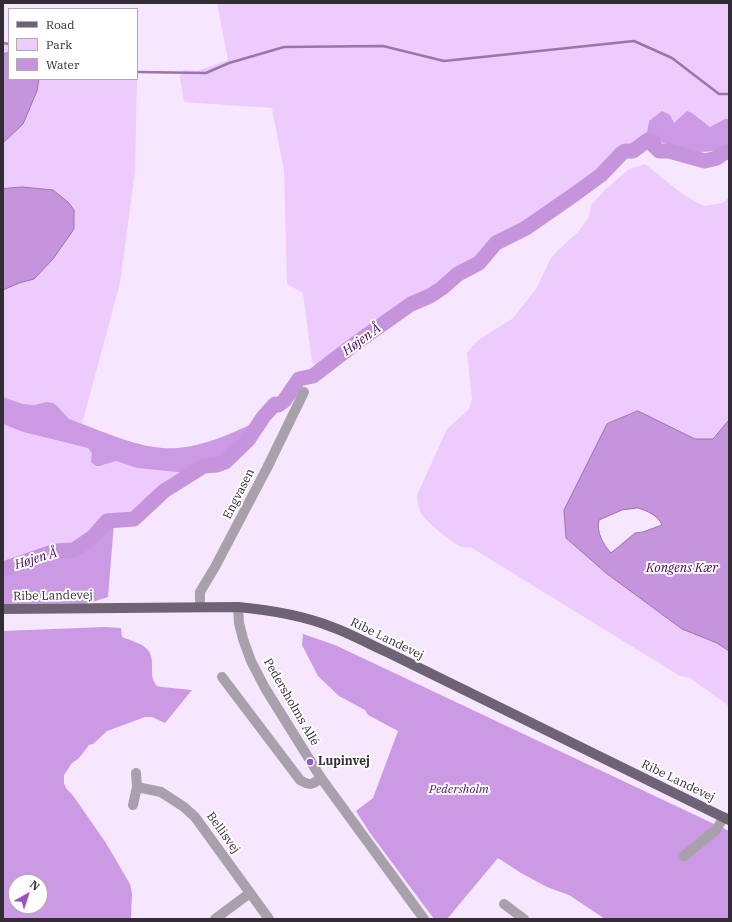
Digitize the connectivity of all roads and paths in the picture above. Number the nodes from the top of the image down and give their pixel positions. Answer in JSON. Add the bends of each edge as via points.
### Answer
{"nodes":[{"id":1,"x":304,"y":392,"type":"dead end"},
{"id":2,"x":200,"y":607,"type":"junction"},
{"id":3,"x":238,"y":607,"type":"junction"},
{"id":4,"x":3,"y":609,"type":"edge"},
{"id":5,"x":222,"y":677,"type":"dead end"},
{"id":6,"x":136,"y":773,"type":"dead end"},
{"id":7,"x":321,"y":778,"type":"junction"},
{"id":8,"x":137,"y":787,"type":"junction"},
{"id":9,"x":133,"y":805,"type":"dead end"},
{"id":10,"x":726,"y":819,"type":"edge"},
{"id":11,"x":684,"y":856,"type":"dead end"},
{"id":12,"x":250,"y":893,"type":"junction"},
{"id":13,"x":504,"y":904,"type":"dead end"},
{"id":14,"x":227,"y":910,"type":"junction"},
{"id":15,"x":215,"y":919,"type":"edge"},
{"id":16,"x":233,"y":919,"type":"edge"},
{"id":17,"x":270,"y":919,"type":"edge"},
{"id":18,"x":424,"y":919,"type":"edge"},
{"id":19,"x":524,"y":919,"type":"edge"}],
"edges":[{"from":1,"to":2,"type":"street","name":"Engvasen","via":[[267,468],[200,592]]},
{"from":2,"to":3,"type":"main road","name":"Ribe Landevej"},
{"from":2,"to":4,"type":"main road","name":"Ribe Landevej"},
{"from":3,"to":7,"type":"street","name":"Pedersholms Allé","via":[[243,639],[251,660],[265,688]]},
{"from":3,"to":10,"type":"main road","name":"Ribe Landevej","via":[[300,616],[333,627]]},
{"from":5,"to":7,"type":"street","via":[[300,780],[313,784]]},
{"from":6,"to":8,"type":"street"},
{"from":7,"to":18,"type":"street","name":"Pedersholms Allé"},
{"from":8,"to":9,"type":"street"},
{"from":8,"to":12,"type":"street","name":"Bellisvej","via":[[161,792],[195,817]]},
{"from":10,"to":11,"type":"street"},
{"from":12,"to":14,"type":"street"},
{"from":12,"to":17,"type":"street","name":"Bellisvej"},
{"from":13,"to":19,"type":"street"},
{"from":14,"to":15,"type":"street"},
{"from":14,"to":16,"type":"street"}]}
